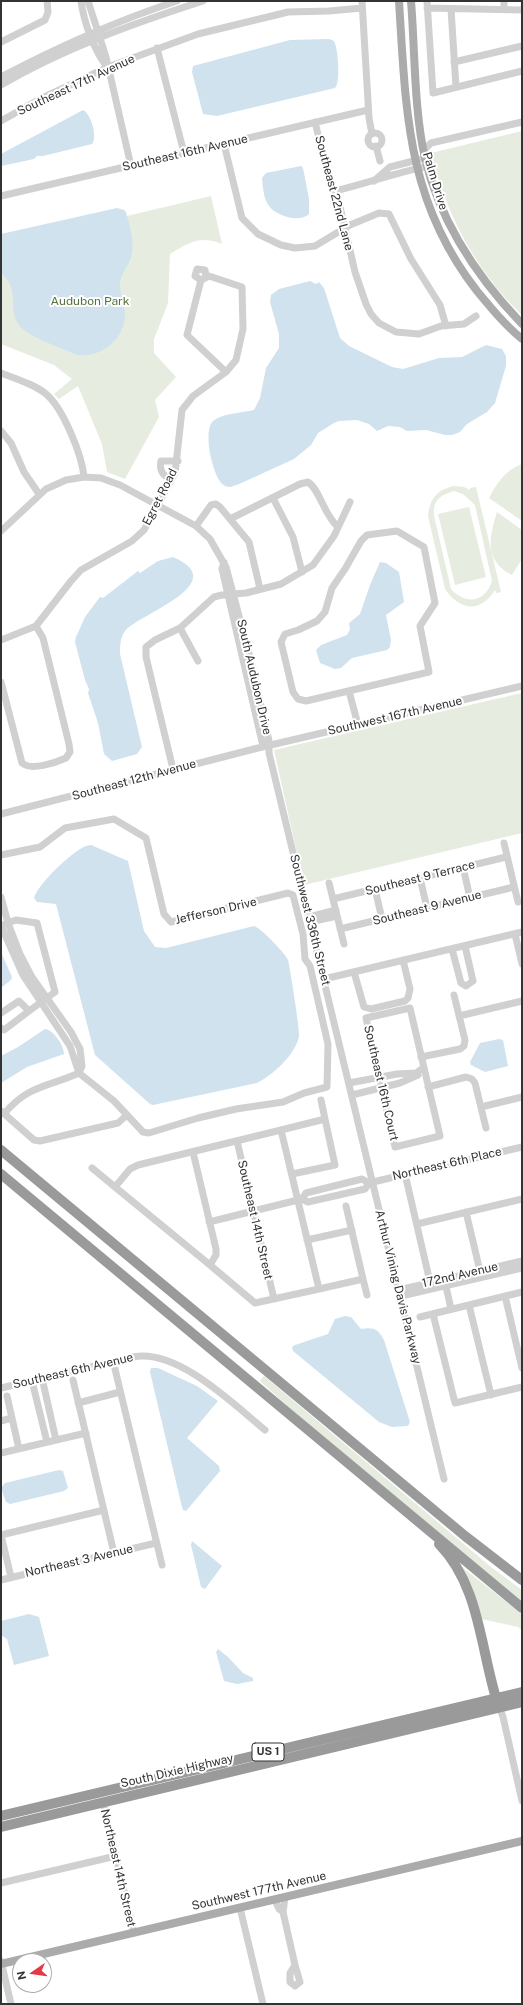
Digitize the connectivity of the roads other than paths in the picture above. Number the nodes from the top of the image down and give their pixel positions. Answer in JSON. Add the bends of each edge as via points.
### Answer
{"nodes":[{"id":1,"x":47,"y":1,"type":"edge"},
{"id":2,"x":80,"y":1,"type":"edge"},
{"id":3,"x":88,"y":1,"type":"edge"},
{"id":4,"x":177,"y":1,"type":"edge"},
{"id":5,"x":203,"y":1,"type":"edge"},
{"id":6,"x":399,"y":1,"type":"edge"},
{"id":7,"x":411,"y":1,"type":"edge"},
{"id":8,"x":498,"y":1,"type":"edge"},
{"id":9,"x":504,"y":1,"type":"edge"},
{"id":10,"x":362,"y":4,"type":"edge"},
{"id":11,"x":427,"y":5,"type":"edge"},
{"id":12,"x":451,"y":9,"type":"junction"},
{"id":13,"x":501,"y":9,"type":"junction"},
{"id":14,"x":522,"y":10,"type":"edge"},
{"id":15,"x":95,"y":35,"type":"junction"},
{"id":16,"x":1,"y":42,"type":"edge"},
{"id":17,"x":522,"y":46,"type":"edge"},
{"id":18,"x":157,"y":48,"type":"junction"},
{"id":19,"x":454,"y":62,"type":"junction"},
{"id":20,"x":108,"y":67,"type":"junction"},
{"id":21,"x":522,"y":71,"type":"edge"},
{"id":22,"x":1,"y":77,"type":"edge"},
{"id":23,"x":1,"y":85,"type":"edge"},
{"id":24,"x":456,"y":87,"type":"junction"},
{"id":25,"x":368,"y":110,"type":"junction"},
{"id":26,"x":1,"y":121,"type":"edge"},
{"id":27,"x":315,"y":122,"type":"junction"},
{"id":28,"x":522,"y":122,"type":"edge"},
{"id":29,"x":422,"y":140,"type":"junction"},
{"id":30,"x":431,"y":143,"type":"junction"},
{"id":31,"x":224,"y":144,"type":"junction"},
{"id":32,"x":184,"y":153,"type":"junction"},
{"id":33,"x":426,"y":158,"type":"junction"},
{"id":34,"x":380,"y":161,"type":"dead end"},
{"id":35,"x":415,"y":164,"type":"junction"},
{"id":36,"x":131,"y":166,"type":"junction"},
{"id":37,"x":335,"y":192,"type":"junction"},
{"id":38,"x":1,"y":196,"type":"edge"},
{"id":39,"x":346,"y":229,"type":"junction"},
{"id":40,"x":476,"y":316,"type":"dead end"},
{"id":41,"x":522,"y":324,"type":"edge"},
{"id":42,"x":446,"y":326,"type":"junction"},
{"id":43,"x":522,"y":339,"type":"edge"},
{"id":44,"x":226,"y":372,"type":"junction"},
{"id":45,"x":1,"y":373,"type":"edge"},
{"id":46,"x":1,"y":431,"type":"edge"},
{"id":47,"x":178,"y":461,"type":"junction"},
{"id":48,"x":84,"y":477,"type":"junction"},
{"id":49,"x":171,"y":481,"type":"junction"},
{"id":50,"x":39,"y":494,"type":"junction"},
{"id":51,"x":273,"y":498,"type":"junction"},
{"id":52,"x":350,"y":502,"type":"dead end"},
{"id":53,"x":157,"y":505,"type":"junction"},
{"id":54,"x":230,"y":519,"type":"junction"},
{"id":55,"x":196,"y":526,"type":"junction"},
{"id":56,"x":338,"y":527,"type":"junction"},
{"id":57,"x":1,"y":531,"type":"edge"},
{"id":58,"x":302,"y":572,"type":"junction"},
{"id":59,"x":260,"y":589,"type":"junction"},
{"id":60,"x":231,"y":594,"type":"junction"},
{"id":61,"x":36,"y":626,"type":"junction"},
{"id":62,"x":180,"y":628,"type":"junction"},
{"id":63,"x":1,"y":640,"type":"edge"},
{"id":64,"x":198,"y":661,"type":"dead end"},
{"id":65,"x":1,"y":682,"type":"edge"},
{"id":66,"x":522,"y":686,"type":"edge"},
{"id":67,"x":347,"y":691,"type":"junction"},
{"id":68,"x":356,"y":725,"type":"junction"},
{"id":69,"x":268,"y":746,"type":"junction"},
{"id":70,"x":173,"y":769,"type":"junction"},
{"id":71,"x":1,"y":814,"type":"edge"},
{"id":72,"x":504,"y":843,"type":"dead end"},
{"id":73,"x":1,"y":855,"type":"edge"},
{"id":74,"x":506,"y":857,"type":"junction"},
{"id":75,"x":463,"y":867,"type":"junction"},
{"id":76,"x":420,"y":878,"type":"junction"},
{"id":77,"x":329,"y":883,"type":"dead end"},
{"id":78,"x":514,"y":887,"type":"junction"},
{"id":79,"x":375,"y":889,"type":"junction"},
{"id":80,"x":1,"y":897,"type":"edge"},
{"id":81,"x":470,"y":898,"type":"junction"},
{"id":82,"x":333,"y":899,"type":"junction"},
{"id":83,"x":518,"y":902,"type":"dead end"},
{"id":84,"x":427,"y":908,"type":"junction"},
{"id":85,"x":336,"y":913,"type":"junction"},
{"id":86,"x":382,"y":919,"type":"junction"},
{"id":87,"x":310,"y":920,"type":"junction"},
{"id":88,"x":3,"y":925,"type":"edge"},
{"id":89,"x":340,"y":929,"type":"junction"},
{"id":90,"x":518,"y":933,"type":"edge"},
{"id":91,"x":344,"y":944,"type":"dead end"},
{"id":92,"x":465,"y":946,"type":"junction"},
{"id":93,"x":316,"y":947,"type":"junction"},
{"id":94,"x":452,"y":949,"type":"junction"},
{"id":95,"x":303,"y":950,"type":"junction"},
{"id":96,"x":403,"y":960,"type":"junction"},
{"id":97,"x":522,"y":964,"type":"edge"},
{"id":98,"x":354,"y":972,"type":"junction"},
{"id":99,"x":324,"y":979,"type":"junction"},
{"id":100,"x":454,"y":995,"type":"dead end"},
{"id":101,"x":47,"y":999,"type":"junction"},
{"id":102,"x":522,"y":1001,"type":"edge"},
{"id":103,"x":41,"y":1003,"type":"junction"},
{"id":104,"x":29,"y":1011,"type":"junction"},
{"id":105,"x":1,"y":1013,"type":"edge"},
{"id":106,"x":459,"y":1016,"type":"junction"},
{"id":107,"x":1,"y":1028,"type":"edge"},
{"id":108,"x":421,"y":1057,"type":"junction"},
{"id":109,"x":423,"y":1068,"type":"junction"},
{"id":110,"x":79,"y":1073,"type":"junction"},
{"id":111,"x":404,"y":1073,"type":"junction"},
{"id":112,"x":425,"y":1077,"type":"junction"},
{"id":113,"x":379,"y":1078,"type":"junction"},
{"id":114,"x":405,"y":1081,"type":"junction"},
{"id":115,"x":349,"y":1083,"type":"junction"},
{"id":116,"x":381,"y":1087,"type":"junction"},
{"id":117,"x":428,"y":1087,"type":"junction"},
{"id":118,"x":352,"y":1095,"type":"junction"},
{"id":119,"x":522,"y":1097,"type":"edge"},
{"id":120,"x":321,"y":1100,"type":"dead end"},
{"id":121,"x":481,"y":1107,"type":"junction"},
{"id":122,"x":3,"y":1113,"type":"edge"},
{"id":123,"x":127,"y":1115,"type":"junction"},
{"id":124,"x":325,"y":1119,"type":"junction"},
{"id":125,"x":486,"y":1128,"type":"dead end"},
{"id":126,"x":281,"y":1130,"type":"junction"},
{"id":127,"x":237,"y":1141,"type":"junction"},
{"id":128,"x":522,"y":1147,"type":"edge"},
{"id":129,"x":1,"y":1150,"type":"edge"},
{"id":130,"x":193,"y":1152,"type":"junction"},
{"id":131,"x":92,"y":1168,"type":"dead end"},
{"id":132,"x":1,"y":1174,"type":"edge"},
{"id":133,"x":292,"y":1174,"type":"junction"},
{"id":134,"x":405,"y":1174,"type":"junction"},
{"id":135,"x":371,"y":1182,"type":"junction"},
{"id":136,"x":116,"y":1187,"type":"junction"},
{"id":137,"x":320,"y":1190,"type":"junction"},
{"id":138,"x":322,"y":1199,"type":"junction"},
{"id":139,"x":522,"y":1199,"type":"edge"},
{"id":140,"x":299,"y":1200,"type":"junction"},
{"id":141,"x":346,"y":1206,"type":"dead end"},
{"id":142,"x":253,"y":1211,"type":"junction"},
{"id":143,"x":466,"y":1212,"type":"junction"},
{"id":144,"x":209,"y":1222,"type":"junction"},
{"id":145,"x":417,"y":1224,"type":"junction"},
{"id":146,"x":352,"y":1230,"type":"junction"},
{"id":147,"x":307,"y":1240,"type":"junction"},
{"id":148,"x":522,"y":1261,"type":"edge"},
{"id":149,"x":210,"y":1265,"type":"junction"},
{"id":150,"x":522,"y":1268,"type":"edge"},
{"id":151,"x":480,"y":1271,"type":"junction"},
{"id":152,"x":363,"y":1279,"type":"junction"},
{"id":153,"x":430,"y":1282,"type":"junction"},
{"id":154,"x":446,"y":1282,"type":"junction"},
{"id":155,"x":319,"y":1289,"type":"junction"},
{"id":156,"x":522,"y":1292,"type":"edge"},
{"id":157,"x":400,"y":1293,"type":"junction"},
{"id":158,"x":367,"y":1295,"type":"dead end"},
{"id":159,"x":505,"y":1296,"type":"junction"},
{"id":160,"x":274,"y":1299,"type":"junction"},
{"id":161,"x":469,"y":1305,"type":"junction"},
{"id":162,"x":451,"y":1309,"type":"junction"},
{"id":163,"x":433,"y":1314,"type":"junction"},
{"id":164,"x":420,"y":1317,"type":"dead end"},
{"id":165,"x":522,"y":1368,"type":"edge"},
{"id":166,"x":115,"y":1369,"type":"dead end"},
{"id":167,"x":42,"y":1378,"type":"junction"},
{"id":168,"x":73,"y":1380,"type":"dead end"},
{"id":169,"x":32,"y":1381,"type":"junction"},
{"id":170,"x":522,"y":1387,"type":"edge"},
{"id":171,"x":1,"y":1388,"type":"edge"},
{"id":172,"x":120,"y":1392,"type":"junction"},
{"id":173,"x":491,"y":1395,"type":"junction"},
{"id":174,"x":7,"y":1396,"type":"dead end"},
{"id":175,"x":78,"y":1403,"type":"junction"},
{"id":176,"x":12,"y":1418,"type":"junction"},
{"id":177,"x":1,"y":1421,"type":"edge"},
{"id":178,"x":53,"y":1428,"type":"junction"},
{"id":179,"x":44,"y":1430,"type":"junction"},
{"id":180,"x":265,"y":1430,"type":"dead end"},
{"id":181,"x":86,"y":1433,"type":"junction"},
{"id":182,"x":56,"y":1440,"type":"junction"},
{"id":183,"x":47,"y":1442,"type":"junction"},
{"id":184,"x":19,"y":1449,"type":"junction"},
{"id":185,"x":1,"y":1453,"type":"edge"},
{"id":186,"x":444,"y":1479,"type":"dead end"},
{"id":187,"x":104,"y":1510,"type":"junction"},
{"id":188,"x":428,"y":1529,"type":"junction"},
{"id":189,"x":1,"y":1535,"type":"edge"},
{"id":190,"x":156,"y":1543,"type":"junction"},
{"id":191,"x":478,"y":1547,"type":"junction"},
{"id":192,"x":114,"y":1553,"type":"junction"},
{"id":193,"x":162,"y":1565,"type":"dead end"},
{"id":194,"x":11,"y":1577,"type":"junction"},
{"id":195,"x":1,"y":1580,"type":"edge"},
{"id":196,"x":522,"y":1580,"type":"edge"},
{"id":197,"x":522,"y":1588,"type":"edge"},
{"id":198,"x":522,"y":1608,"type":"edge"},
{"id":199,"x":489,"y":1674,"type":"junction"},
{"id":200,"x":522,"y":1692,"type":"edge"},
{"id":201,"x":480,"y":1702,"type":"junction"},
{"id":202,"x":522,"y":1702,"type":"edge"},
{"id":203,"x":497,"y":1703,"type":"junction"},
{"id":204,"x":522,"y":1801,"type":"edge"},
{"id":205,"x":103,"y":1802,"type":"junction"},
{"id":206,"x":1,"y":1816,"type":"edge"},
{"id":207,"x":1,"y":1828,"type":"edge"},
{"id":208,"x":522,"y":1841,"type":"edge"},
{"id":209,"x":116,"y":1856,"type":"junction"},
{"id":210,"x":1,"y":1883,"type":"edge"},
{"id":211,"x":285,"y":1898,"type":"junction"},
{"id":212,"x":275,"y":1900,"type":"junction"},
{"id":213,"x":240,"y":1908,"type":"junction"},
{"id":214,"x":283,"y":1912,"type":"junction"},
{"id":215,"x":134,"y":1933,"type":"junction"},
{"id":216,"x":1,"y":1963,"type":"edge"},
{"id":217,"x":295,"y":1965,"type":"dead end"},
{"id":218,"x":1,"y":1983,"type":"edge"},
{"id":219,"x":6,"y":2004,"type":"edge"},
{"id":220,"x":11,"y":2004,"type":"edge"},
{"id":221,"x":263,"y":2004,"type":"edge"}],
"edges":[{"from":1,"to":16,"type":"street","via":[[47,17],[43,21]]},
{"from":2,"to":15,"type":"street"},
{"from":3,"to":15,"type":"street"},
{"from":4,"to":15,"type":"street"},
{"from":5,"to":15,"type":"street"},
{"from":6,"to":35,"type":"main road","name":"Palm Drive","via":[[404,88]]},
{"from":7,"to":29,"type":"main road","name":"Palm Drive"},
{"from":8,"to":13,"type":"street"},
{"from":9,"to":13,"type":"street"},
{"from":10,"to":18,"type":"street","name":"Southeast 17th Avenue","via":[[329,11],[288,12],[265,16]]},
{"from":10,"to":25,"type":"street"},
{"from":11,"to":12,"type":"street"},
{"from":11,"to":24,"type":"street","via":[[433,93]]},
{"from":12,"to":13,"type":"street"},
{"from":12,"to":19,"type":"street"},
{"from":13,"to":14,"type":"street"},
{"from":15,"to":20,"type":"street"},
{"from":15,"to":22,"type":"street","via":[[56,48]]},
{"from":15,"to":23,"type":"street"},
{"from":17,"to":19,"type":"street"},
{"from":18,"to":20,"type":"street","name":"Southeast 17th Avenue"},
{"from":18,"to":32,"type":"street"},
{"from":19,"to":24,"type":"street"},
{"from":20,"to":26,"type":"street","name":"Southeast 17th Avenue","via":[[40,99]]},
{"from":20,"to":36,"type":"street"},
{"from":21,"to":24,"type":"street"},
{"from":25,"to":27,"type":"street","name":"Southeast 16th Avenue"},
{"from":25,"to":34,"type":"street","via":[[372,134],[376,133],[382,137],[380,144],[376,146]]},
{"from":27,"to":31,"type":"street","name":"Southeast 16th Avenue"},
{"from":27,"to":37,"type":"street","name":"Southeast 22nd Lane","via":[[330,184]]},
{"from":28,"to":30,"type":"street"},
{"from":29,"to":30,"type":"street"},
{"from":29,"to":33,"type":"main road","name":"Palm Drive"},
{"from":30,"to":33,"type":"street"},
{"from":31,"to":32,"type":"street","name":"Southeast 16th Avenue"},
{"from":31,"to":39,"type":"street","via":[[242,218],[258,234],[281,245],[295,248],[315,246]]},
{"from":32,"to":36,"type":"street","name":"Southeast 16th Avenue"},
{"from":33,"to":35,"type":"street"},
{"from":33,"to":41,"type":"main road","name":"Palm Drive","via":[[444,212],[465,253],[500,301]]},
{"from":35,"to":37,"type":"street","via":[[374,181]]},
{"from":35,"to":43,"type":"main road","name":"Palm Drive","via":[[436,224],[456,261],[490,308]]},
{"from":36,"to":38,"type":"street","name":"Southeast 16th Avenue"},
{"from":37,"to":39,"type":"street","name":"Southeast 22nd Lane"},
{"from":39,"to":42,"type":"street","name":"Southeast 22nd Lane","via":[[355,272],[366,304],[379,323],[396,332],[419,334]]},
{"from":39,"to":42,"type":"street","via":[[379,213],[388,214],[411,259],[440,305]]},
{"from":40,"to":42,"type":"street","name":"Southeast 22nd Lane","via":[[464,324]]},
{"from":44,"to":44,"type":"street","name":"Egret Road","via":[[187,335],[203,279],[208,276],[242,287],[243,329],[236,360]]},
{"from":44,"to":47,"type":"street","name":"Egret Road","via":[[194,396],[182,410]]},
{"from":45,"to":48,"type":"street","via":[[40,389],[52,400],[78,452]]},
{"from":46,"to":50,"type":"street","via":[[11,443],[24,472]]},
{"from":47,"to":49,"type":"street","name":"Egret Road"},
{"from":47,"to":49,"type":"street","via":[[161,462],[159,469]]},
{"from":48,"to":50,"type":"street","name":"South Audubon Drive","via":[[60,482]]},
{"from":48,"to":53,"type":"street","name":"South Audubon Drive","via":[[112,481]]},
{"from":49,"to":53,"type":"street","name":"Egret Road"},
{"from":50,"to":57,"type":"street","name":"South Audubon Drive"},
{"from":51,"to":54,"type":"street"},
{"from":51,"to":56,"type":"street","via":[[308,482],[314,488],[330,520]]},
{"from":51,"to":58,"type":"street","via":[[293,537]]},
{"from":52,"to":56,"type":"street"},
{"from":53,"to":55,"type":"street","name":"South Audubon Drive"},
{"from":53,"to":61,"type":"street","name":"Egret Road","via":[[144,530],[132,541],[82,570]]},
{"from":54,"to":55,"type":"street","via":[[220,507],[213,504],[208,507]]},
{"from":54,"to":59,"type":"street","via":[[249,542]]},
{"from":55,"to":60,"type":"street","name":"South Audubon Drive","via":[[210,539],[224,562]]},
{"from":56,"to":58,"type":"street","via":[[317,561]]},
{"from":58,"to":59,"type":"street","via":[[281,584]]},
{"from":59,"to":60,"type":"street"},
{"from":60,"to":62,"type":"street","via":[[212,598]]},
{"from":60,"to":69,"type":"street","name":"South Audubon Drive","via":[[252,665]]},
{"from":61,"to":63,"type":"street"},
{"from":61,"to":65,"type":"street","via":[[43,638],[70,752],[68,756],[29,766],[22,763]]},
{"from":62,"to":64,"type":"street"},
{"from":62,"to":70,"type":"street","via":[[150,643],[145,651]]},
{"from":66,"to":68,"type":"street","name":"Southwest 167th Avenue"},
{"from":67,"to":67,"type":"street","via":[[306,701],[298,699],[281,642],[285,634],[317,621],[325,612],[332,588],[367,535],[397,531],[424,547],[435,603],[420,626],[429,672]]},
{"from":67,"to":68,"type":"street"},
{"from":68,"to":69,"type":"street","name":"Southwest 167th Avenue"},
{"from":69,"to":70,"type":"street","name":"Southeast 12th Avenue"},
{"from":69,"to":87,"type":"street","name":"Southwest 336th Street"},
{"from":70,"to":71,"type":"street","name":"Southeast 12th Avenue"},
{"from":72,"to":74,"type":"street"},
{"from":73,"to":95,"type":"street","name":"Jefferson Drive","via":[[40,847],[65,828],[114,819],[146,838],[164,914],[171,922],[290,894],[293,895],[303,934]]},
{"from":74,"to":75,"type":"street","name":"Southeast 9 Terrace"},
{"from":74,"to":78,"type":"street"},
{"from":75,"to":76,"type":"street","name":"Southeast 9 Terrace"},
{"from":75,"to":81,"type":"street"},
{"from":76,"to":79,"type":"street","name":"Southeast 9 Terrace"},
{"from":76,"to":84,"type":"street"},
{"from":77,"to":82,"type":"street"},
{"from":78,"to":81,"type":"street","name":"Southeast 9 Avenue"},
{"from":78,"to":83,"type":"street"},
{"from":79,"to":82,"type":"street","name":"Southeast 9 Terrace"},
{"from":79,"to":86,"type":"street"},
{"from":80,"to":88,"type":"street"},
{"from":81,"to":84,"type":"street","name":"Southeast 9 Avenue"},
{"from":82,"to":85,"type":"street"},
{"from":84,"to":86,"type":"street","name":"Southeast 9 Avenue"},
{"from":85,"to":87,"type":"street"},
{"from":85,"to":89,"type":"street"},
{"from":86,"to":89,"type":"street","name":"Southeast 9 Avenue"},
{"from":87,"to":93,"type":"street","name":"Southwest 336th Street"},
{"from":88,"to":101,"type":"street"},
{"from":88,"to":101,"type":"street","via":[[16,920],[36,923],[55,992]]},
{"from":88,"to":103,"type":"street","via":[[23,975]]},
{"from":89,"to":91,"type":"street"},
{"from":90,"to":92,"type":"street"},
{"from":90,"to":97,"type":"street"},
{"from":92,"to":94,"type":"street"},
{"from":92,"to":94,"type":"street","via":[[473,981],[469,986],[461,984]]},
{"from":93,"to":95,"type":"street"},
{"from":93,"to":99,"type":"street","name":"Southwest 336th Street"},
{"from":94,"to":96,"type":"street"},
{"from":95,"to":123,"type":"street","via":[[310,966],[328,1044],[327,1087],[283,1102],[228,1111],[149,1133],[143,1132]]},
{"from":96,"to":98,"type":"street"},
{"from":96,"to":98,"type":"street","via":[[410,989],[405,1001],[371,1009],[364,1007]]},
{"from":98,"to":99,"type":"street"},
{"from":99,"to":115,"type":"street","name":"Southwest 336th Street"},
{"from":100,"to":106,"type":"street"},
{"from":101,"to":103,"type":"street"},
{"from":101,"to":110,"type":"street","via":[[80,1049],[82,1066]]},
{"from":102,"to":106,"type":"street"},
{"from":103,"to":104,"type":"street"},
{"from":103,"to":110,"type":"street","via":[[70,1046]]},
{"from":104,"to":105,"type":"street","via":[[19,1001]]},
{"from":104,"to":107,"type":"street","via":[[4,1030]]},
{"from":106,"to":108,"type":"street","via":[[464,1046]]},
{"from":108,"to":109,"type":"street"},
{"from":108,"to":113,"type":"street","name":"Southeast 16th Court","via":[[410,1008],[366,1018]]},
{"from":109,"to":111,"type":"street","via":[[418,1072]]},
{"from":109,"to":112,"type":"street"},
{"from":110,"to":122,"type":"street","via":[[34,1088]]},
{"from":110,"to":123,"type":"street"},
{"from":111,"to":113,"type":"street"},
{"from":111,"to":114,"type":"street"},
{"from":112,"to":114,"type":"street","via":[[419,1075]]},
{"from":112,"to":117,"type":"street"},
{"from":113,"to":115,"type":"street"},
{"from":113,"to":116,"type":"street","name":"Southeast 16th Court"},
{"from":114,"to":116,"type":"street"},
{"from":115,"to":118,"type":"street","name":"Southwest 336th Street"},
{"from":116,"to":117,"type":"street","name":"Southeast 16th Court","via":[[395,1147],[440,1136]]},
{"from":116,"to":118,"type":"street"},
{"from":117,"to":121,"type":"street","via":[[466,1077],[472,1079]]},
{"from":118,"to":135,"type":"street","name":"Arthur Vining Davis Parkway"},
{"from":119,"to":121,"type":"street"},
{"from":120,"to":124,"type":"street"},
{"from":121,"to":125,"type":"street"},
{"from":122,"to":123,"type":"street","via":[[34,1140],[40,1141],[118,1122]]},
{"from":124,"to":126,"type":"street"},
{"from":124,"to":133,"type":"street","via":[[335,1165]]},
{"from":126,"to":127,"type":"street"},
{"from":126,"to":133,"type":"street"},
{"from":127,"to":130,"type":"street"},
{"from":127,"to":142,"type":"street","name":"Southeast 14th Street"},
{"from":128,"to":134,"type":"street","name":"Northeast 6th Place"},
{"from":129,"to":191,"type":"highway"},
{"from":130,"to":136,"type":"street","via":[[138,1165],[130,1169]]},
{"from":130,"to":144,"type":"street"},
{"from":131,"to":136,"type":"street"},
{"from":132,"to":188,"type":"highway"},
{"from":133,"to":140,"type":"street"},
{"from":134,"to":135,"type":"street","name":"Northeast 6th Place"},
{"from":134,"to":145,"type":"street"},
{"from":135,"to":137,"type":"street","via":[[362,1180]]},
{"from":135,"to":138,"type":"street","via":[[365,1190]]},
{"from":135,"to":157,"type":"street","name":"Arthur Vining Davis Parkway"},
{"from":136,"to":149,"type":"street"},
{"from":137,"to":138,"type":"street"},
{"from":137,"to":140,"type":"street","via":[[306,1193]]},
{"from":138,"to":140,"type":"street","via":[[308,1202]]},
{"from":139,"to":143,"type":"street"},
{"from":140,"to":142,"type":"street"},
{"from":140,"to":147,"type":"street"},
{"from":141,"to":146,"type":"street"},
{"from":142,"to":144,"type":"street"},
{"from":142,"to":160,"type":"street","name":"Southeast 14th Street"},
{"from":143,"to":145,"type":"street"},
{"from":143,"to":151,"type":"street"},
{"from":144,"to":149,"type":"street","via":[[216,1249],[216,1255]]},
{"from":145,"to":153,"type":"street"},
{"from":146,"to":147,"type":"street"},
{"from":146,"to":152,"type":"street"},
{"from":147,"to":155,"type":"street"},
{"from":148,"to":151,"type":"street","name":"172nd Avenue"},
{"from":149,"to":160,"type":"street","via":[[255,1303]]},
{"from":150,"to":154,"type":"street","name":"172nd Avenue"},
{"from":151,"to":154,"type":"street","name":"172nd Avenue"},
{"from":152,"to":155,"type":"street"},
{"from":152,"to":158,"type":"street"},
{"from":153,"to":154,"type":"street","name":"172nd Avenue"},
{"from":153,"to":157,"type":"street","name":"172nd Avenue"},
{"from":154,"to":157,"type":"street","name":"172nd Avenue"},
{"from":154,"to":162,"type":"street"},
{"from":155,"to":160,"type":"street"},
{"from":156,"to":159,"type":"street"},
{"from":157,"to":186,"type":"street","name":"Arthur Vining Davis Parkway"},
{"from":159,"to":161,"type":"street"},
{"from":159,"to":165,"type":"street"},
{"from":161,"to":162,"type":"street"},
{"from":161,"to":173,"type":"street"},
{"from":162,"to":163,"type":"street"},
{"from":163,"to":164,"type":"street"},
{"from":163,"to":173,"type":"street","via":[[455,1403]]},
{"from":166,"to":172,"type":"street"},
{"from":167,"to":169,"type":"street","name":"Southeast 6th Avenue"},
{"from":167,"to":178,"type":"street"},
{"from":167,"to":180,"type":"street","name":"Southeast 6th Avenue","via":[[132,1356],[153,1356],[203,1379]]},
{"from":168,"to":175,"type":"street"},
{"from":169,"to":171,"type":"street","name":"Southeast 6th Avenue"},
{"from":169,"to":179,"type":"street"},
{"from":170,"to":173,"type":"street"},
{"from":172,"to":175,"type":"street"},
{"from":172,"to":190,"type":"street"},
{"from":174,"to":176,"type":"street"},
{"from":175,"to":181,"type":"street"},
{"from":176,"to":177,"type":"street"},
{"from":176,"to":184,"type":"street"},
{"from":178,"to":179,"type":"street"},
{"from":178,"to":182,"type":"street"},
{"from":179,"to":183,"type":"street"},
{"from":181,"to":182,"type":"street"},
{"from":181,"to":187,"type":"street"},
{"from":182,"to":183,"type":"street"},
{"from":183,"to":184,"type":"street"},
{"from":184,"to":185,"type":"street"},
{"from":187,"to":189,"type":"street"},
{"from":187,"to":192,"type":"street"},
{"from":188,"to":198,"type":"highway"},
{"from":188,"to":199,"type":"highway","via":[[452,1560],[468,1589]]},
{"from":189,"to":194,"type":"street"},
{"from":190,"to":192,"type":"street","name":"Northeast 3 Avenue"},
{"from":190,"to":193,"type":"street"},
{"from":191,"to":196,"type":"highway"},
{"from":191,"to":197,"type":"highway","via":[[486,1559]]},
{"from":192,"to":194,"type":"street","name":"Northeast 3 Avenue"},
{"from":194,"to":195,"type":"street","name":"Northeast 3 Avenue"},
{"from":199,"to":201,"type":"highway","via":[[488,1690]]},
{"from":199,"to":203,"type":"highway"},
{"from":200,"to":203,"type":"highway","name":"South Dixie Highway","number":"US 1"},
{"from":201,"to":203,"type":"highway","name":"South Dixie Highway","number":"US 1"},
{"from":201,"to":206,"type":"highway","name":"South Dixie Highway","number":"US 1"},
{"from":202,"to":203,"type":"highway","name":"South Dixie Highway","number":"US 1"},
{"from":203,"to":204,"type":"street"},
{"from":203,"to":205,"type":"highway","name":"South Dixie Highway","number":"US 1"},
{"from":205,"to":207,"type":"highway","name":"South Dixie Highway","number":"US 1"},
{"from":205,"to":209,"type":"street","name":"Northeast 14th Street"},
{"from":208,"to":211,"type":"main road","name":"Southwest 177th Avenue"},
{"from":209,"to":210,"type":"street"},
{"from":209,"to":215,"type":"street","name":"Northeast 14th Street"},
{"from":211,"to":212,"type":"main road","name":"Southwest 177th Avenue"},
{"from":211,"to":214,"type":"street"},
{"from":212,"to":213,"type":"main road","name":"Southwest 177th Avenue"},
{"from":212,"to":214,"type":"street"},
{"from":213,"to":215,"type":"main road","name":"Southwest 177th Avenue"},
{"from":213,"to":221,"type":"street"},
{"from":214,"to":217,"type":"street"},
{"from":215,"to":216,"type":"main road","name":"Southwest 177th Avenue"},
{"from":216,"to":220,"type":"street"},
{"from":218,"to":219,"type":"street"}]}
